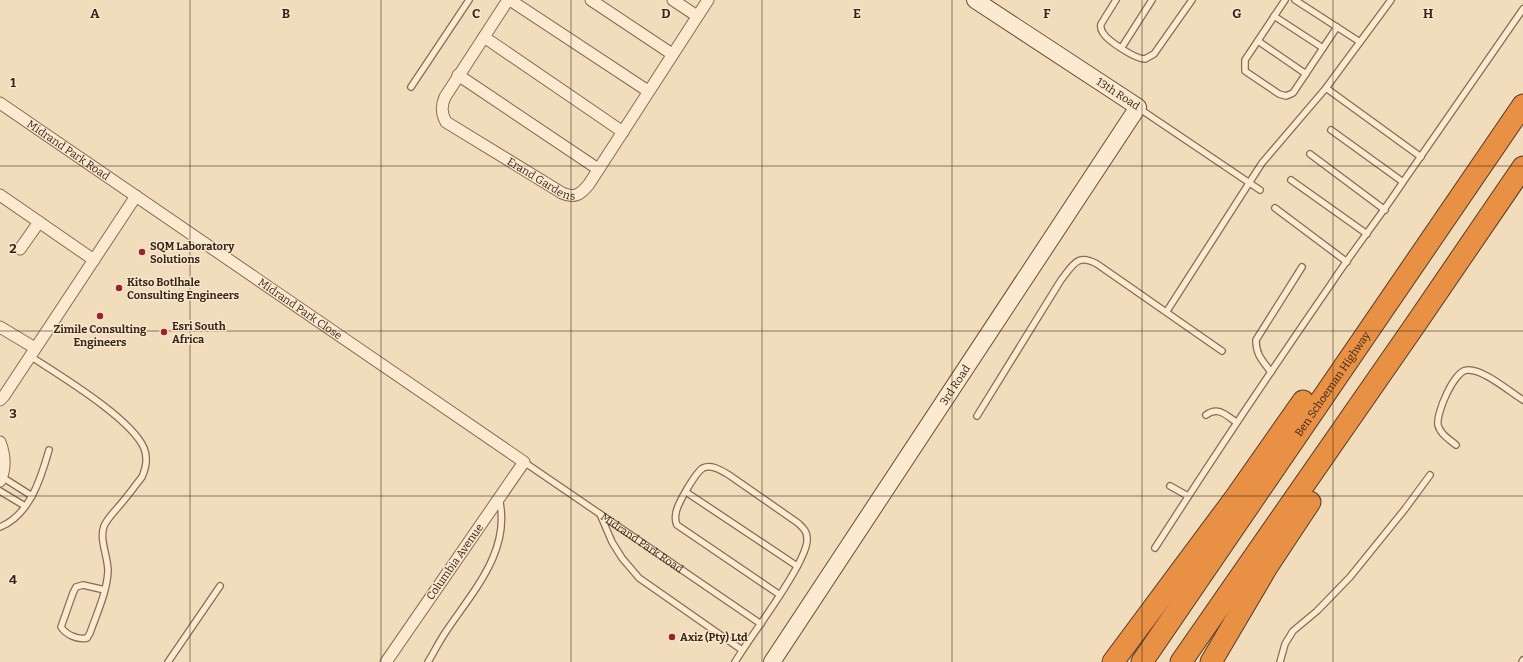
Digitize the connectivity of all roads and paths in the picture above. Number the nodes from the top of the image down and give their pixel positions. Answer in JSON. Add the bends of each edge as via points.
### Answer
{"nodes":[{"id":1,"x":469,"y":0,"type":"edge"},
{"id":2,"x":509,"y":0,"type":"edge"},
{"id":3,"x":591,"y":0,"type":"edge"},
{"id":4,"x":673,"y":0,"type":"edge"},
{"id":5,"x":708,"y":0,"type":"edge"},
{"id":6,"x":975,"y":0,"type":"edge"},
{"id":7,"x":1116,"y":0,"type":"edge"},
{"id":8,"x":1152,"y":0,"type":"edge"},
{"id":9,"x":1192,"y":0,"type":"edge"},
{"id":10,"x":1285,"y":0,"type":"edge"},
{"id":11,"x":1295,"y":0,"type":"edge"},
{"id":12,"x":1391,"y":0,"type":"edge"},
{"id":13,"x":1523,"y":9,"type":"edge"},
{"id":14,"x":697,"y":16,"type":"junction"},
{"id":15,"x":1274,"y":16,"type":"junction"},
{"id":16,"x":1337,"y":27,"type":"junction"},
{"id":17,"x":484,"y":37,"type":"junction"},
{"id":18,"x":1258,"y":41,"type":"junction"},
{"id":19,"x":1360,"y":42,"type":"junction"},
{"id":20,"x":1122,"y":47,"type":"junction"},
{"id":21,"x":1323,"y":48,"type":"junction"},
{"id":22,"x":672,"y":54,"type":"junction"},
{"id":23,"x":1306,"y":74,"type":"junction"},
{"id":24,"x":458,"y":75,"type":"junction"},
{"id":25,"x":411,"y":87,"type":"dead end"},
{"id":26,"x":1326,"y":88,"type":"junction"},
{"id":27,"x":648,"y":91,"type":"junction"},
{"id":28,"x":0,"y":103,"type":"edge"},
{"id":29,"x":1523,"y":106,"type":"edge"},
{"id":30,"x":1138,"y":107,"type":"junction"},
{"id":31,"x":1331,"y":130,"type":"dead end"},
{"id":32,"x":622,"y":132,"type":"junction"},
{"id":33,"x":1310,"y":154,"type":"dead end"},
{"id":34,"x":1421,"y":157,"type":"junction"},
{"id":35,"x":1523,"y":167,"type":"edge"},
{"id":36,"x":598,"y":169,"type":"junction"},
{"id":37,"x":1478,"y":170,"type":"junction"},
{"id":38,"x":1290,"y":180,"type":"dead end"},
{"id":39,"x":1249,"y":182,"type":"junction"},
{"id":40,"x":1403,"y":182,"type":"junction"},
{"id":41,"x":1260,"y":190,"type":"dead end"},
{"id":42,"x":0,"y":195,"type":"edge"},
{"id":43,"x":136,"y":196,"type":"junction"},
{"id":44,"x":1275,"y":208,"type":"dead end"},
{"id":45,"x":1385,"y":210,"type":"junction"},
{"id":46,"x":39,"y":222,"type":"junction"},
{"id":47,"x":1367,"y":234,"type":"junction"},
{"id":48,"x":20,"y":250,"type":"dead end"},
{"id":49,"x":94,"y":260,"type":"junction"},
{"id":50,"x":1347,"y":262,"type":"junction"},
{"id":51,"x":1302,"y":267,"type":"dead end"},
{"id":52,"x":1167,"y":312,"type":"junction"},
{"id":53,"x":0,"y":326,"type":"edge"},
{"id":54,"x":1413,"y":328,"type":"junction"},
{"id":55,"x":1222,"y":351,"type":"dead end"},
{"id":56,"x":32,"y":352,"type":"junction"},
{"id":57,"x":1271,"y":372,"type":"junction"},
{"id":58,"x":2,"y":398,"type":"edge"},
{"id":59,"x":1523,"y":400,"type":"edge"},
{"id":60,"x":0,"y":408,"type":"edge"},
{"id":61,"x":1206,"y":415,"type":"dead end"},
{"id":62,"x":976,"y":416,"type":"dead end"},
{"id":63,"x":1236,"y":422,"type":"junction"},
{"id":64,"x":0,"y":442,"type":"edge"},
{"id":65,"x":1456,"y":445,"type":"dead end"},
{"id":66,"x":49,"y":450,"type":"dead end"},
{"id":67,"x":524,"y":462,"type":"junction"},
{"id":68,"x":1430,"y":475,"type":"dead end"},
{"id":69,"x":1,"y":479,"type":"edge"},
{"id":70,"x":1170,"y":486,"type":"dead end"},
{"id":71,"x":0,"y":490,"type":"edge"},
{"id":72,"x":686,"y":492,"type":"junction"},
{"id":73,"x":32,"y":496,"type":"junction"},
{"id":74,"x":1188,"y":496,"type":"junction"},
{"id":75,"x":498,"y":498,"type":"junction"},
{"id":76,"x":25,"y":506,"type":"junction"},
{"id":77,"x":600,"y":514,"type":"junction"},
{"id":78,"x":0,"y":527,"type":"edge"},
{"id":79,"x":1155,"y":548,"type":"dead end"},
{"id":80,"x":797,"y":566,"type":"junction"},
{"id":81,"x":220,"y":586,"type":"dead end"},
{"id":82,"x":105,"y":590,"type":"junction"},
{"id":83,"x":780,"y":595,"type":"junction"},
{"id":84,"x":761,"y":624,"type":"junction"},
{"id":85,"x":742,"y":650,"type":"junction"},
{"id":86,"x":168,"y":662,"type":"edge"},
{"id":87,"x":386,"y":662,"type":"edge"},
{"id":88,"x":428,"y":662,"type":"edge"},
{"id":89,"x":735,"y":662,"type":"edge"},
{"id":90,"x":772,"y":662,"type":"edge"},
{"id":91,"x":1113,"y":662,"type":"edge"},
{"id":92,"x":1142,"y":662,"type":"edge"},
{"id":93,"x":1181,"y":662,"type":"edge"},
{"id":94,"x":1211,"y":662,"type":"edge"},
{"id":95,"x":1280,"y":662,"type":"edge"}],
"edges":[{"from":1,"to":25,"type":"lane"},
{"from":2,"to":17,"type":"street","name":"Erand Gardens"},
{"from":2,"to":27,"type":"street"},
{"from":3,"to":22,"type":"street"},
{"from":4,"to":14,"type":"street"},
{"from":5,"to":14,"type":"street","name":"Erand Gardens"},
{"from":6,"to":30,"type":"street","name":"13th Road"},
{"from":7,"to":20,"type":"lane","via":[[1103,18],[1100,28],[1107,38]]},
{"from":8,"to":20,"type":"lane"},
{"from":9,"to":20,"type":"lane","via":[[1154,54],[1141,59]]},
{"from":10,"to":15,"type":"lane"},
{"from":11,"to":16,"type":"lane"},
{"from":12,"to":19,"type":"lane"},
{"from":13,"to":34,"type":"lane"},
{"from":14,"to":22,"type":"street","name":"Erand Gardens"},
{"from":15,"to":18,"type":"lane"},
{"from":15,"to":21,"type":"lane"},
{"from":16,"to":19,"type":"lane"},
{"from":16,"to":21,"type":"lane"},
{"from":17,"to":24,"type":"street","name":"Erand Gardens"},
{"from":17,"to":32,"type":"street"},
{"from":18,"to":23,"type":"lane"},
{"from":18,"to":23,"type":"lane","via":[[1244,64],[1245,71],[1250,75],[1286,96],[1293,94]]},
{"from":19,"to":26,"type":"lane"},
{"from":21,"to":23,"type":"lane"},
{"from":22,"to":27,"type":"street","name":"Erand Gardens"},
{"from":24,"to":36,"type":"street"},
{"from":24,"to":36,"type":"street","name":"Erand Gardens","via":[[442,104],[441,109],[446,122],[567,196],[573,197],[583,191]]},
{"from":26,"to":34,"type":"lane"},
{"from":26,"to":39,"type":"lane","via":[[1274,148]]},
{"from":27,"to":32,"type":"street","name":"Erand Gardens"},
{"from":28,"to":43,"type":"street","name":"Midrand Park Road"},
{"from":29,"to":37,"type":"highway","name":"Ben Schoeman Highway"},
{"from":30,"to":39,"type":"lane","name":"13th Road"},
{"from":30,"to":90,"type":"street","name":"3rd Road"},
{"from":31,"to":40,"type":"lane"},
{"from":32,"to":36,"type":"street","name":"Erand Gardens"},
{"from":33,"to":45,"type":"lane"},
{"from":34,"to":40,"type":"lane"},
{"from":35,"to":54,"type":"highway"},
{"from":37,"to":91,"type":"highway","via":[[1447,196],[1424,225],[1235,498]]},
{"from":37,"to":92,"type":"highway","name":"Ben Schoeman Highway"},
{"from":38,"to":47,"type":"lane"},
{"from":39,"to":41,"type":"lane","name":"13th Road"},
{"from":39,"to":52,"type":"lane"},
{"from":40,"to":45,"type":"lane"},
{"from":42,"to":46,"type":"street"},
{"from":43,"to":49,"type":"street"},
{"from":43,"to":67,"type":"street","name":"Midrand Park Close"},
{"from":44,"to":50,"type":"lane"},
{"from":45,"to":47,"type":"lane"},
{"from":46,"to":48,"type":"street"},
{"from":46,"to":49,"type":"street"},
{"from":47,"to":50,"type":"lane"},
{"from":49,"to":56,"type":"street"},
{"from":50,"to":57,"type":"lane"},
{"from":51,"to":57,"type":"lane","via":[[1256,340],[1258,354]]},
{"from":52,"to":55,"type":"lane"},
{"from":52,"to":62,"type":"lane","via":[[1094,262],[1085,259],[1075,262],[1061,280]]},
{"from":53,"to":56,"type":"street"},
{"from":54,"to":93,"type":"highway"},
{"from":54,"to":94,"type":"highway","via":[[1383,393],[1267,567]]},
{"from":56,"to":58,"type":"street"},
{"from":56,"to":82,"type":"lane","via":[[108,410],[128,428],[144,449],[146,461],[142,477],[106,522],[102,532],[108,570]]},
{"from":57,"to":63,"type":"lane"},
{"from":58,"to":60,"type":"street"},
{"from":59,"to":65,"type":"lane","via":[[1483,374],[1467,370],[1462,372],[1457,376],[1442,405],[1438,424],[1444,436]]},
{"from":61,"to":63,"type":"lane","via":[[1216,410]]},
{"from":63,"to":74,"type":"lane"},
{"from":64,"to":69,"type":"street","via":[[5,465]]},
{"from":66,"to":73,"type":"lane"},
{"from":67,"to":75,"type":"street","name":"Columbia Avenue"},
{"from":67,"to":77,"type":"lane","name":"Midrand Park Road"},
{"from":68,"to":95,"type":"lane","via":[[1350,577],[1293,631],[1285,644]]},
{"from":69,"to":73,"type":"lane"},
{"from":70,"to":74,"type":"lane"},
{"from":71,"to":76,"type":"lane"},
{"from":72,"to":80,"type":"lane"},
{"from":72,"to":80,"type":"lane","via":[[704,468],[710,467],[729,475],[806,531],[807,542]]},
{"from":72,"to":83,"type":"lane","via":[[676,511],[677,525]]},
{"from":73,"to":76,"type":"lane"},
{"from":74,"to":79,"type":"lane"},
{"from":75,"to":87,"type":"street","name":"Columbia Avenue"},
{"from":75,"to":88,"type":"lane","via":[[502,525],[492,561]]},
{"from":76,"to":78,"type":"lane","via":[[15,518]]},
{"from":77,"to":84,"type":"lane","name":"Midrand Park Road"},
{"from":77,"to":85,"type":"lane","via":[[612,542],[638,578]]},
{"from":80,"to":83,"type":"lane"},
{"from":81,"to":86,"type":"lane"},
{"from":82,"to":82,"type":"lane","via":[[87,638],[78,638],[65,632],[62,620],[76,587],[82,585]]},
{"from":83,"to":84,"type":"lane"},
{"from":84,"to":85,"type":"lane"},
{"from":85,"to":89,"type":"lane"}]}
